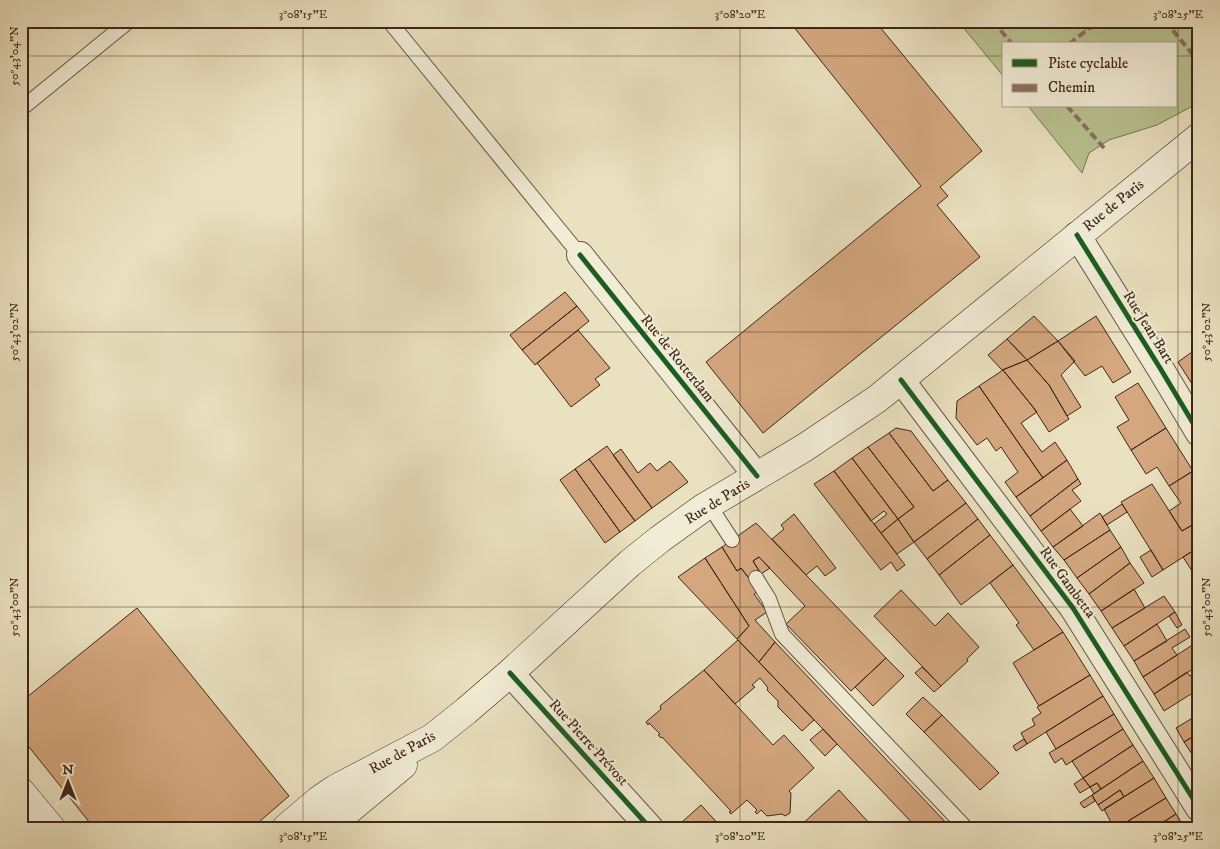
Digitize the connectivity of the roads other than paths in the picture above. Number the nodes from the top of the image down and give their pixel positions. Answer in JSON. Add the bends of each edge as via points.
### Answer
{"nodes":[{"id":1,"x":129,"y":21,"type":"edge"},
{"id":2,"x":389,"y":21,"type":"edge"},
{"id":3,"x":21,"y":109,"type":"edge"},
{"id":4,"x":1198,"y":137,"type":"edge"},
{"id":5,"x":1077,"y":235,"type":"junction"},
{"id":6,"x":580,"y":255,"type":"joint"},
{"id":7,"x":901,"y":380,"type":"junction"},
{"id":8,"x":1199,"y":433,"type":"edge"},
{"id":9,"x":757,"y":476,"type":"junction"},
{"id":10,"x":709,"y":505,"type":"junction"},
{"id":11,"x":732,"y":540,"type":"dead end"},
{"id":12,"x":756,"y":578,"type":"dead end"},
{"id":13,"x":510,"y":674,"type":"junction"},
{"id":14,"x":432,"y":738,"type":"junction"},
{"id":15,"x":21,"y":792,"type":"edge"},
{"id":16,"x":1199,"y":808,"type":"edge"},
{"id":17,"x":51,"y":828,"type":"edge"},
{"id":18,"x":286,"y":828,"type":"edge"},
{"id":19,"x":327,"y":828,"type":"edge"},
{"id":20,"x":650,"y":828,"type":"edge"},
{"id":21,"x":966,"y":828,"type":"edge"}],
"edges":[{"from":1,"to":3,"type":"lane"},
{"from":2,"to":6,"type":"lane"},
{"from":4,"to":5,"type":"main road","name":"Rue de Paris"},
{"from":5,"to":7,"type":"main road","name":"Rue de Paris"},
{"from":5,"to":8,"type":"street","name":"Rue Jean Bart"},
{"from":6,"to":9,"type":"street","name":"Rue de Rotterdam"},
{"from":7,"to":9,"type":"main road","name":"Rue de Paris"},
{"from":7,"to":16,"type":"street","name":"Rue Gambetta","via":[[1082,622]]},
{"from":9,"to":10,"type":"main road","name":"Rue de Paris"},
{"from":10,"to":11,"type":"lane"},
{"from":10,"to":13,"type":"main road","name":"Rue de Paris","via":[[630,563]]},
{"from":12,"to":21,"type":"lane","via":[[769,599],[782,634]]},
{"from":13,"to":14,"type":"main road","name":"Rue de Paris"},
{"from":13,"to":20,"type":"street","name":"Rue Pierre Prévost"},
{"from":14,"to":18,"type":"main road","name":"Rue de Paris","via":[[335,789]]},
{"from":14,"to":19,"type":"main road","via":[[393,775]]},
{"from":15,"to":17,"type":"main road"}]}
